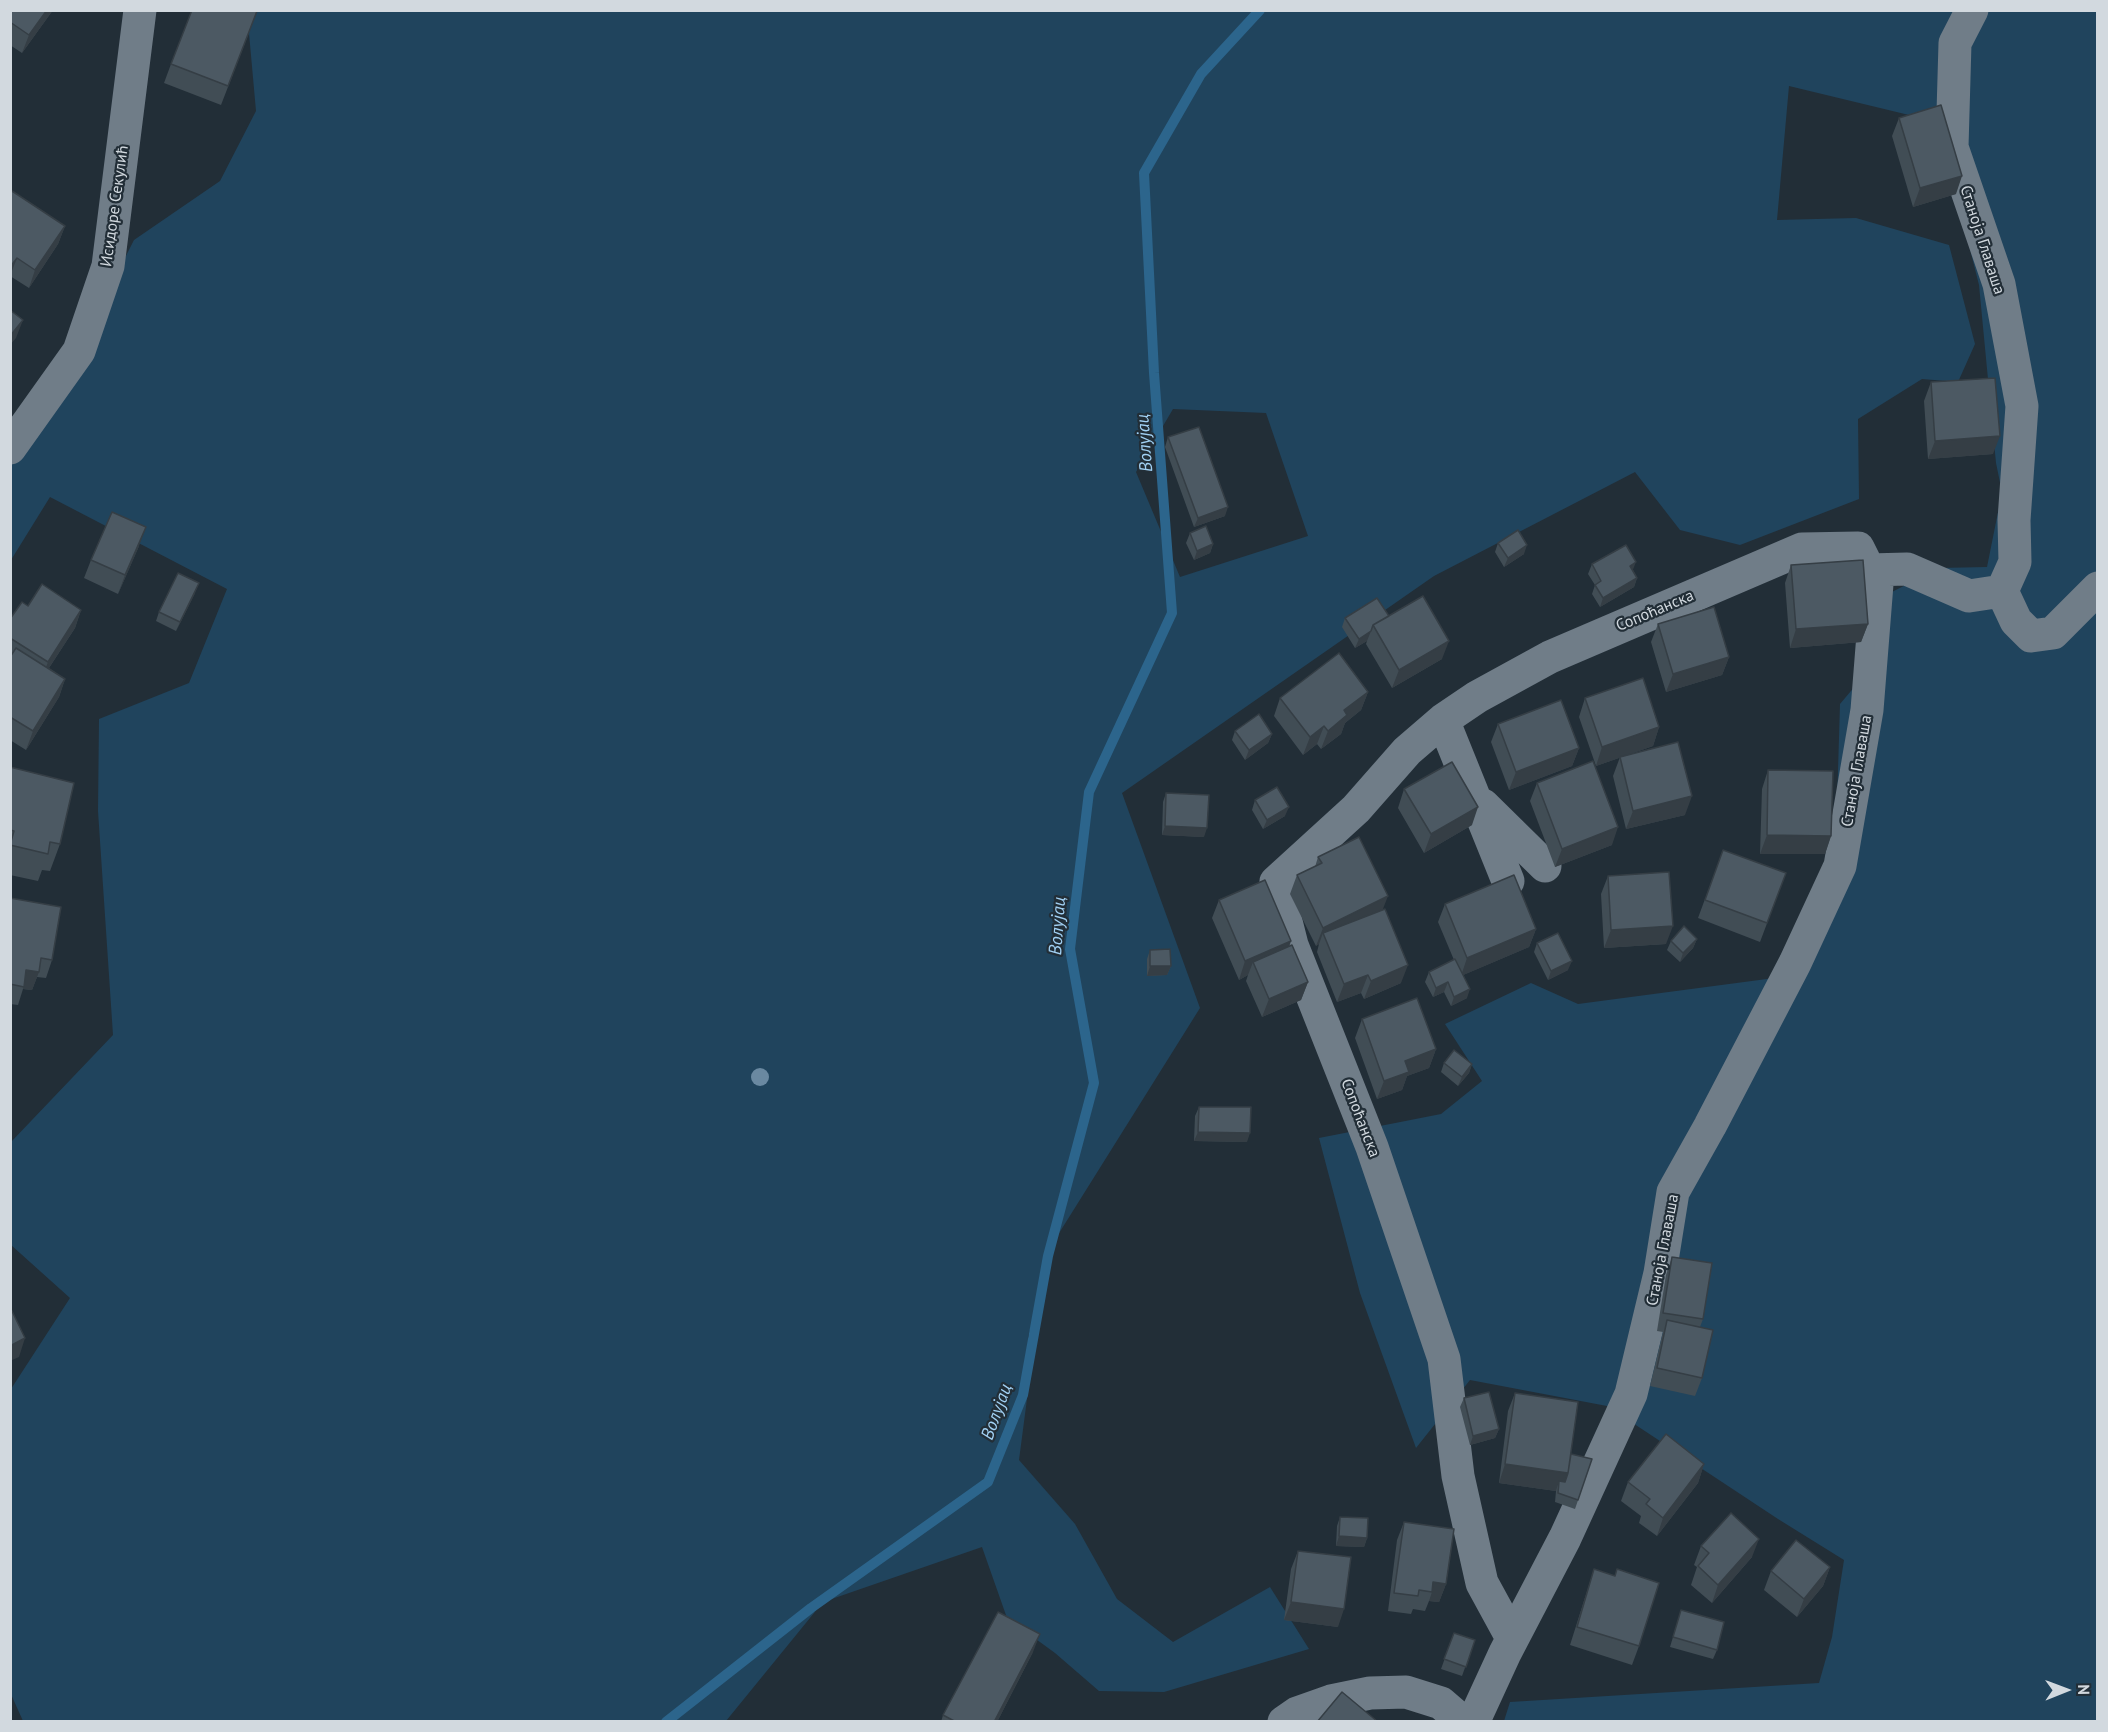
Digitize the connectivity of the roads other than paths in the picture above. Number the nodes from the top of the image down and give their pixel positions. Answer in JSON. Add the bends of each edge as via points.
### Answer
{"nodes":[{"id":1,"x":140,"y":10,"type":"edge"},
{"id":2,"x":1972,"y":10,"type":"edge"},
{"id":3,"x":10,"y":448,"type":"edge"},
{"id":4,"x":1869,"y":570,"type":"junction"},
{"id":5,"x":2097,"y":588,"type":"edge"},
{"id":6,"x":2001,"y":591,"type":"junction"},
{"id":7,"x":1443,"y":720,"type":"junction"},
{"id":8,"x":1473,"y":795,"type":"junction"},
{"id":9,"x":1545,"y":866,"type":"dead end"},
{"id":10,"x":1508,"y":881,"type":"edge"},
{"id":11,"x":1512,"y":1638,"type":"junction"},
{"id":12,"x":1284,"y":1722,"type":"edge"},
{"id":13,"x":1463,"y":1722,"type":"edge"},
{"id":14,"x":1472,"y":1722,"type":"edge"}],
"edges":[{"from":1,"to":3,"type":"street","name":"Исидоре Секулић","via":[[108,266],[79,351]]},
{"from":2,"to":6,"type":"street","name":"Станоја Главаша","via":[[1955,43],[1952,147],[1999,284],[2022,406],[2015,562]]},
{"from":4,"to":6,"type":"street","via":[[1907,568],[1969,596]]},
{"from":4,"to":7,"type":"street","name":"Сопоћанска","via":[[1858,548],[1802,549],[1550,657]]},
{"from":4,"to":11,"type":"street","name":"Станоја Главаша","via":[[1877,584],[1868,710],[1840,866],[1795,963],[1673,1192],[1631,1394],[1565,1538]]},
{"from":5,"to":6,"type":"street","via":[[2053,633],[2031,636],[2016,621]]},
{"from":7,"to":8,"type":"street"},
{"from":7,"to":11,"type":"street","name":"Сопоћанска","via":[[1407,752],[1356,809],[1276,882],[1292,945],[1372,1147],[1444,1359],[1458,1476],[1482,1583]]},
{"from":8,"to":9,"type":"street"},
{"from":8,"to":10,"type":"street"},
{"from":11,"to":14,"type":"street","name":"Станоја Главаша"},
{"from":12,"to":13,"type":"street","via":[[1331,1701],[1370,1693],[1406,1692],[1441,1703]]}]}
